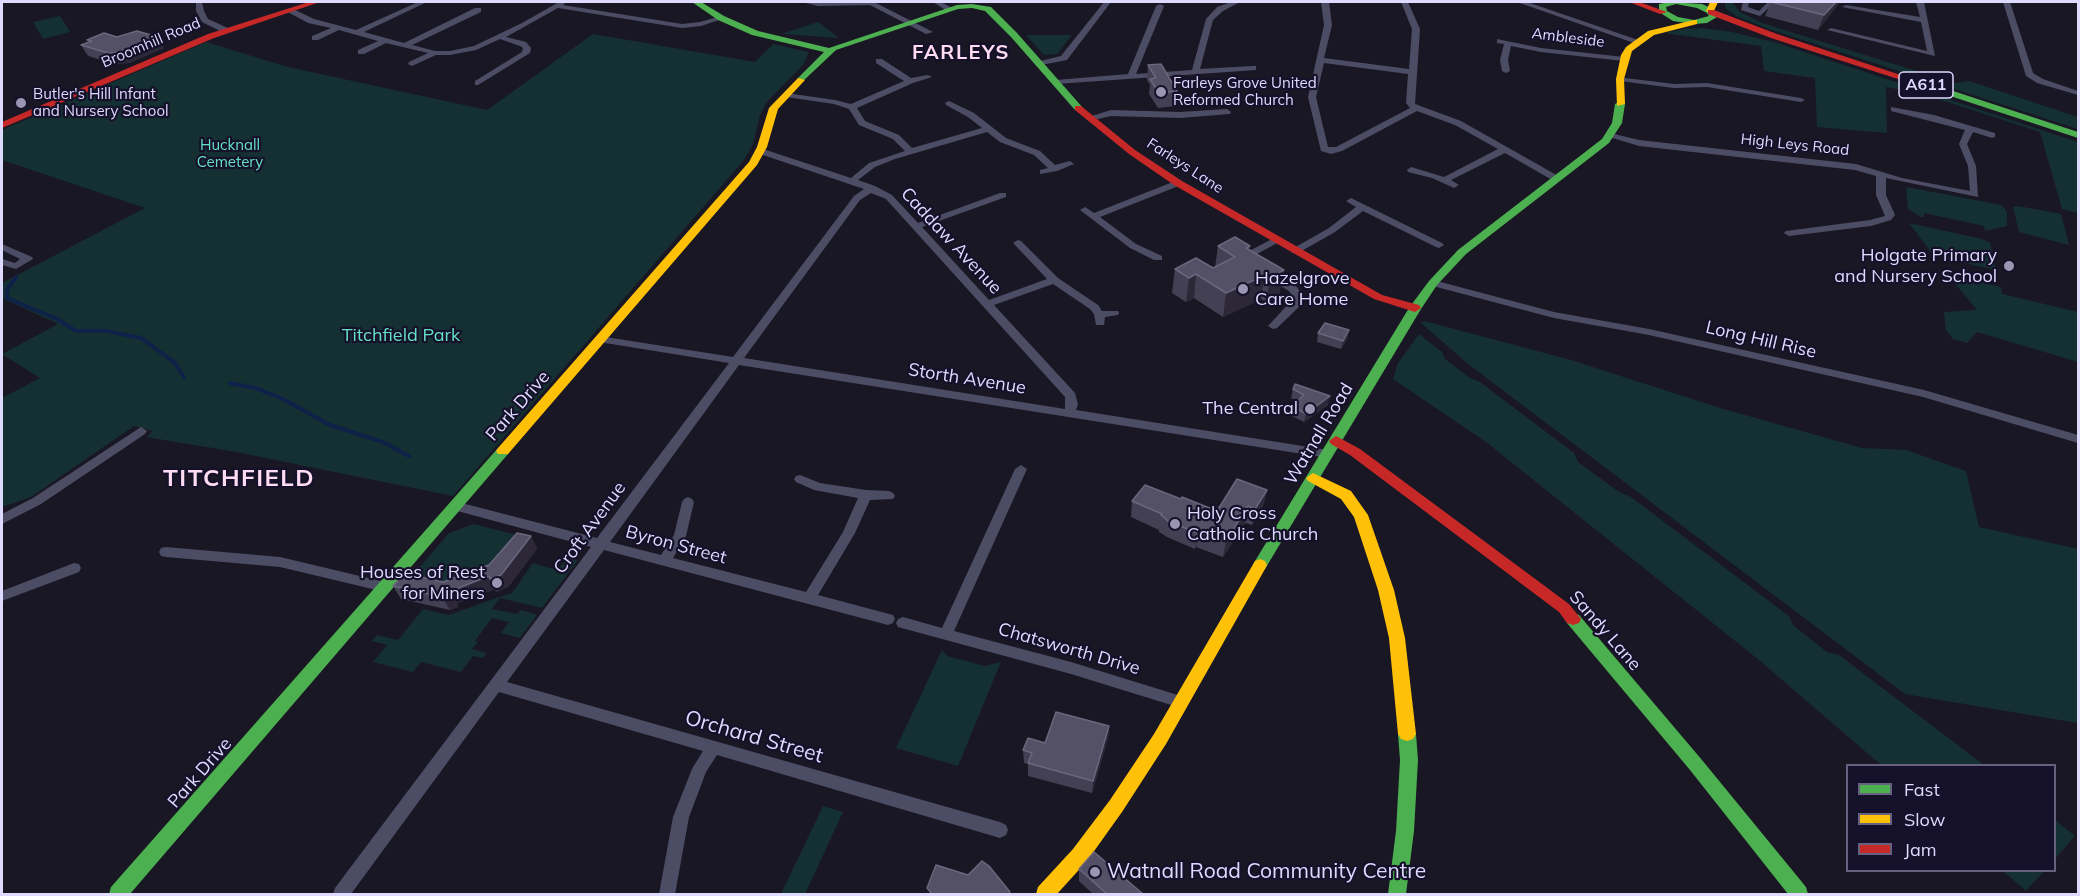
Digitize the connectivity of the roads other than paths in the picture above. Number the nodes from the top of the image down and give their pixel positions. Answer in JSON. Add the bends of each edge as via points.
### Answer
{"nodes":[{"id":1,"x":199,"y":2,"type":"edge"},
{"id":2,"x":316,"y":2,"type":"edge"},
{"id":3,"x":423,"y":2,"type":"edge"},
{"id":4,"x":696,"y":2,"type":"edge"},
{"id":5,"x":806,"y":2,"type":"edge"},
{"id":6,"x":937,"y":2,"type":"edge"},
{"id":7,"x":1107,"y":2,"type":"edge"},
{"id":8,"x":1236,"y":2,"type":"edge"},
{"id":9,"x":1325,"y":2,"type":"edge"},
{"id":10,"x":1405,"y":2,"type":"edge"},
{"id":11,"x":1521,"y":2,"type":"edge"},
{"id":12,"x":1633,"y":2,"type":"edge"},
{"id":13,"x":1682,"y":2,"type":"edge"},
{"id":14,"x":1746,"y":2,"type":"edge"},
{"id":15,"x":1771,"y":2,"type":"edge"},
{"id":16,"x":1920,"y":2,"type":"edge"},
{"id":17,"x":2006,"y":2,"type":"edge"},
{"id":18,"x":560,"y":4,"type":"edge"},
{"id":19,"x":979,"y":4,"type":"edge"},
{"id":20,"x":1160,"y":6,"type":"dead end"},
{"id":21,"x":1846,"y":7,"type":"dead end"},
{"id":22,"x":1712,"y":8,"type":"edge"},
{"id":23,"x":950,"y":9,"type":"junction"},
{"id":24,"x":1665,"y":9,"type":"edge"},
{"id":25,"x":288,"y":10,"type":"junction"},
{"id":26,"x":478,"y":10,"type":"dead end"},
{"id":27,"x":721,"y":18,"type":"junction"},
{"id":28,"x":1925,"y":20,"type":"junction"},
{"id":29,"x":910,"y":22,"type":"junction"},
{"id":30,"x":1697,"y":22,"type":"junction"},
{"id":31,"x":338,"y":28,"type":"junction"},
{"id":32,"x":225,"y":30,"type":"junction"},
{"id":33,"x":1831,"y":30,"type":"dead end"},
{"id":34,"x":929,"y":32,"type":"dead end"},
{"id":35,"x":357,"y":33,"type":"junction"},
{"id":36,"x":1651,"y":33,"type":"junction"},
{"id":37,"x":1774,"y":36,"type":"junction"},
{"id":38,"x":500,"y":37,"type":"junction"},
{"id":39,"x":315,"y":38,"type":"dead end"},
{"id":40,"x":385,"y":40,"type":"junction"},
{"id":41,"x":1637,"y":41,"type":"junction"},
{"id":42,"x":406,"y":45,"type":"junction"},
{"id":43,"x":828,"y":50,"type":"junction"},
{"id":44,"x":361,"y":51,"type":"dead end"},
{"id":45,"x":435,"y":53,"type":"junction"},
{"id":46,"x":889,"y":57,"type":"dead end"},
{"id":47,"x":1624,"y":59,"type":"junction"},
{"id":48,"x":1320,"y":60,"type":"junction"},
{"id":49,"x":879,"y":61,"type":"junction"},
{"id":50,"x":412,"y":64,"type":"dead end"},
{"id":51,"x":868,"y":64,"type":"dead end"},
{"id":52,"x":1039,"y":64,"type":"junction"},
{"id":53,"x":1253,"y":68,"type":"dead end"},
{"id":54,"x":1196,"y":70,"type":"junction"},
{"id":55,"x":1506,"y":71,"type":"dead end"},
{"id":56,"x":1412,"y":72,"type":"junction"},
{"id":57,"x":1132,"y":75,"type":"junction"},
{"id":58,"x":928,"y":77,"type":"dead end"},
{"id":59,"x":1620,"y":79,"type":"junction"},
{"id":60,"x":910,"y":81,"type":"junction"},
{"id":61,"x":1056,"y":82,"type":"junction"},
{"id":62,"x":478,"y":83,"type":"dead end"},
{"id":63,"x":2079,"y":93,"type":"edge"},
{"id":64,"x":786,"y":95,"type":"junction"},
{"id":65,"x":1801,"y":100,"type":"dead end"},
{"id":66,"x":950,"y":103,"type":"dead end"},
{"id":67,"x":974,"y":106,"type":"dead end"},
{"id":68,"x":852,"y":107,"type":"junction"},
{"id":69,"x":1415,"y":109,"type":"junction"},
{"id":70,"x":1894,"y":109,"type":"dead end"},
{"id":71,"x":963,"y":110,"type":"junction"},
{"id":72,"x":1227,"y":112,"type":"dead end"},
{"id":73,"x":1089,"y":118,"type":"junction"},
{"id":74,"x":2,"y":125,"type":"edge"},
{"id":75,"x":1970,"y":128,"type":"junction"},
{"id":76,"x":988,"y":129,"type":"junction"},
{"id":77,"x":1992,"y":135,"type":"dead end"},
{"id":78,"x":2079,"y":135,"type":"edge"},
{"id":79,"x":1610,"y":136,"type":"junction"},
{"id":80,"x":1504,"y":150,"type":"junction"},
{"id":81,"x":760,"y":151,"type":"junction"},
{"id":82,"x":910,"y":151,"type":"junction"},
{"id":83,"x":1070,"y":164,"type":"dead end"},
{"id":84,"x":1054,"y":169,"type":"junction"},
{"id":85,"x":1411,"y":170,"type":"dead end"},
{"id":86,"x":1043,"y":172,"type":"dead end"},
{"id":87,"x":1881,"y":174,"type":"junction"},
{"id":88,"x":1557,"y":179,"type":"junction"},
{"id":89,"x":1444,"y":180,"type":"junction"},
{"id":90,"x":852,"y":181,"type":"junction"},
{"id":91,"x":1178,"y":183,"type":"junction"},
{"id":92,"x":1454,"y":185,"type":"dead end"},
{"id":93,"x":872,"y":188,"type":"junction"},
{"id":94,"x":1003,"y":195,"type":"dead end"},
{"id":95,"x":1351,"y":201,"type":"dead end"},
{"id":96,"x":1362,"y":207,"type":"junction"},
{"id":97,"x":917,"y":226,"type":"junction"},
{"id":98,"x":1789,"y":233,"type":"dead end"},
{"id":99,"x":1276,"y":240,"type":"junction"},
{"id":100,"x":1018,"y":243,"type":"dead end"},
{"id":101,"x":1439,"y":244,"type":"dead end"},
{"id":102,"x":2,"y":247,"type":"edge"},
{"id":103,"x":1295,"y":251,"type":"junction"},
{"id":104,"x":1028,"y":253,"type":"junction"},
{"id":105,"x":1014,"y":257,"type":"dead end"},
{"id":106,"x":1158,"y":258,"type":"dead end"},
{"id":107,"x":2,"y":262,"type":"edge"},
{"id":108,"x":1054,"y":280,"type":"junction"},
{"id":109,"x":1433,"y":283,"type":"junction"},
{"id":110,"x":988,"y":304,"type":"junction"},
{"id":111,"x":1415,"y":308,"type":"junction"},
{"id":112,"x":1114,"y":313,"type":"dead end"},
{"id":113,"x":1273,"y":326,"type":"dead end"},
{"id":114,"x":599,"y":339,"type":"junction"},
{"id":115,"x":736,"y":361,"type":"junction"},
{"id":116,"x":1070,"y":413,"type":"junction"},
{"id":117,"x":141,"y":431,"type":"dead end"},
{"id":118,"x":2079,"y":439,"type":"edge"},
{"id":119,"x":1336,"y":441,"type":"junction"},
{"id":120,"x":1328,"y":454,"type":"junction"},
{"id":121,"x":1021,"y":469,"type":"dead end"},
{"id":122,"x":1313,"y":478,"type":"junction"},
{"id":123,"x":800,"y":479,"type":"dead end"},
{"id":124,"x":866,"y":495,"type":"junction"},
{"id":125,"x":889,"y":496,"type":"dead end"},
{"id":126,"x":688,"y":502,"type":"dead end"},
{"id":127,"x":454,"y":506,"type":"junction"},
{"id":128,"x":2,"y":519,"type":"edge"},
{"id":129,"x":600,"y":544,"type":"junction"},
{"id":130,"x":166,"y":552,"type":"dead end"},
{"id":131,"x":664,"y":561,"type":"junction"},
{"id":132,"x":74,"y":568,"type":"dead end"},
{"id":133,"x":385,"y":586,"type":"junction"},
{"id":134,"x":2,"y":596,"type":"edge"},
{"id":135,"x":809,"y":599,"type":"junction"},
{"id":136,"x":888,"y":619,"type":"dead end"},
{"id":137,"x":903,"y":623,"type":"dead end"},
{"id":138,"x":946,"y":634,"type":"junction"},
{"id":139,"x":496,"y":685,"type":"junction"},
{"id":140,"x":1181,"y":702,"type":"junction"},
{"id":141,"x":713,"y":748,"type":"junction"},
{"id":142,"x":1000,"y":830,"type":"dead end"},
{"id":143,"x":118,"y":894,"type":"edge"},
{"id":144,"x":341,"y":894,"type":"edge"},
{"id":145,"x":667,"y":894,"type":"edge"},
{"id":146,"x":1045,"y":894,"type":"edge"},
{"id":147,"x":1397,"y":894,"type":"edge"},
{"id":148,"x":1799,"y":894,"type":"edge"}],
"edges":[{"from":1,"to":32,"type":"street","via":[[205,20]]},
{"from":2,"to":25,"type":"street","name":"Broomhill Road"},
{"from":3,"to":35,"type":"street"},
{"from":4,"to":27,"type":"street"},
{"from":5,"to":29,"type":"street","via":[[871,3]]},
{"from":6,"to":23,"type":"street"},
{"from":7,"to":52,"type":"street","via":[[1064,58]]},
{"from":8,"to":54,"type":"street","via":[[1210,19]]},
{"from":9,"to":48,"type":"street","via":[[1328,25]]},
{"from":10,"to":56,"type":"street","via":[[1416,29]]},
{"from":11,"to":41,"type":"street"},
{"from":12,"to":24,"type":"street"},
{"from":13,"to":22,"type":"street"},
{"from":13,"to":24,"type":"street","name":"Watnall Road","via":[[1662,6]]},
{"from":14,"to":15,"type":"street","via":[[1744,8],[1760,14]]},
{"from":16,"to":28,"type":"street"},
{"from":17,"to":63,"type":"street","via":[[2030,74]]},
{"from":18,"to":27,"type":"street","via":[[682,26]]},
{"from":18,"to":38,"type":"street"},
{"from":19,"to":23,"type":"street","name":"Park Drive"},
{"from":19,"to":52,"type":"street","name":"Farleys Lane","via":[[993,12]]},
{"from":20,"to":57,"type":"street"},
{"from":21,"to":28,"type":"street"},
{"from":22,"to":30,"type":"street","via":[[1712,19]]},
{"from":22,"to":37,"type":"street","number":"A611"},
{"from":23,"to":29,"type":"street","name":"Park Drive"},
{"from":24,"to":30,"type":"street","via":[[1676,19]]},
{"from":24,"to":36,"type":"street","name":"Watnall Road"},
{"from":25,"to":31,"type":"street"},
{"from":25,"to":32,"type":"street","name":"Broomhill Road"},
{"from":26,"to":42,"type":"street"},
{"from":27,"to":43,"type":"street","via":[[755,33]]},
{"from":28,"to":33,"type":"street","via":[[1932,54]]},
{"from":29,"to":34,"type":"street"},
{"from":29,"to":43,"type":"street","name":"Park Drive"},
{"from":30,"to":36,"type":"street","name":"Watnall Road"},
{"from":30,"to":37,"type":"street","number":"A611"},
{"from":31,"to":35,"type":"street"},
{"from":31,"to":39,"type":"street"},
{"from":32,"to":74,"type":"street","name":"Broomhill Road"},
{"from":35,"to":40,"type":"street"},
{"from":36,"to":41,"type":"street","name":"Watnall Road"},
{"from":37,"to":78,"type":"street","number":"A611"},
{"from":38,"to":45,"type":"street","via":[[468,50]]},
{"from":38,"to":62,"type":"street","via":[[523,44],[526,53]]},
{"from":40,"to":42,"type":"street"},
{"from":40,"to":44,"type":"street"},
{"from":41,"to":47,"type":"street","name":"Watnall Road"},
{"from":42,"to":45,"type":"street"},
{"from":43,"to":64,"type":"street","name":"Park Drive"},
{"from":45,"to":50,"type":"street"},
{"from":46,"to":49,"type":"street"},
{"from":47,"to":55,"type":"street","name":"Ambleside","via":[[1504,42]]},
{"from":47,"to":59,"type":"street","name":"Watnall Road"},
{"from":48,"to":56,"type":"street"},
{"from":48,"to":69,"type":"street","via":[[1312,97],[1324,149],[1339,149]]},
{"from":49,"to":51,"type":"street"},
{"from":49,"to":60,"type":"street"},
{"from":52,"to":61,"type":"street","name":"Farleys Lane"},
{"from":53,"to":54,"type":"street"},
{"from":54,"to":57,"type":"street"},
{"from":56,"to":69,"type":"street","via":[[1410,103]]},
{"from":57,"to":61,"type":"street"},
{"from":58,"to":60,"type":"street"},
{"from":59,"to":65,"type":"street","via":[[1674,86],[1707,85]]},
{"from":59,"to":79,"type":"street","name":"Watnall Road","via":[[1620,109]]},
{"from":60,"to":68,"type":"street"},
{"from":61,"to":73,"type":"street","name":"Farleys Lane"},
{"from":64,"to":68,"type":"street"},
{"from":64,"to":81,"type":"street","name":"Park Drive","via":[[774,108]]},
{"from":66,"to":71,"type":"street"},
{"from":67,"to":71,"type":"street"},
{"from":68,"to":82,"type":"street","via":[[862,123],[896,137]]},
{"from":69,"to":80,"type":"street","via":[[1448,118]]},
{"from":70,"to":75,"type":"street","via":[[1918,111]]},
{"from":71,"to":76,"type":"street"},
{"from":72,"to":73,"type":"street","via":[[1205,110],[1180,116],[1141,109]]},
{"from":73,"to":91,"type":"street","name":"Farleys Lane"},
{"from":75,"to":77,"type":"street"},
{"from":75,"to":87,"type":"street","name":"High Leys Road","via":[[1963,144],[1972,166],[1975,195]]},
{"from":76,"to":82,"type":"street"},
{"from":76,"to":84,"type":"street","via":[[1003,140],[1037,153]]},
{"from":79,"to":87,"type":"street","name":"High Leys Road","via":[[1639,143],[1856,167]]},
{"from":79,"to":88,"type":"street","name":"Watnall Road"},
{"from":80,"to":88,"type":"street"},
{"from":80,"to":89,"type":"street"},
{"from":81,"to":90,"type":"street","name":"Caddaw Avenue"},
{"from":81,"to":114,"type":"street","name":"Park Drive"},
{"from":82,"to":90,"type":"street","via":[[872,165]]},
{"from":83,"to":84,"type":"street"},
{"from":84,"to":86,"type":"street"},
{"from":85,"to":89,"type":"street"},
{"from":87,"to":98,"type":"street","via":[[1881,195],[1888,218]]},
{"from":88,"to":109,"type":"street","name":"Watnall Road","via":[[1462,252]]},
{"from":89,"to":92,"type":"street"},
{"from":90,"to":93,"type":"street","name":"Caddaw Avenue"},
{"from":91,"to":99,"type":"street","name":"Farleys Lane"},
{"from":91,"to":106,"type":"street","via":[[1089,213],[1132,246]]},
{"from":93,"to":97,"type":"street","name":"Caddaw Avenue","via":[[889,197]]},
{"from":93,"to":115,"type":"street","name":"Croft Avenue","via":[[857,198]]},
{"from":94,"to":97,"type":"street","via":[[980,208]]},
{"from":95,"to":96,"type":"street"},
{"from":96,"to":101,"type":"street"},
{"from":96,"to":103,"type":"street"},
{"from":97,"to":110,"type":"street","name":"Caddaw Avenue"},
{"from":99,"to":103,"type":"street","name":"Farleys Lane"},
{"from":99,"to":113,"type":"street","via":[[1254,252],[1252,261],[1293,289],[1299,298]]},
{"from":100,"to":104,"type":"street"},
{"from":102,"to":107,"type":"street","via":[[28,259],[16,266]]},
{"from":103,"to":111,"type":"street","name":"Farleys Lane","via":[[1378,297]]},
{"from":104,"to":105,"type":"street"},
{"from":104,"to":108,"type":"street"},
{"from":108,"to":110,"type":"street"},
{"from":108,"to":112,"type":"street","via":[[1084,299],[1099,318]]},
{"from":109,"to":111,"type":"street","name":"Watnall Road"},
{"from":109,"to":118,"type":"street","name":"Long Hill Rise","via":[[1554,315],[1649,332],[1924,394]]},
{"from":110,"to":116,"type":"street","name":"Caddaw Avenue","via":[[1071,396]]},
{"from":111,"to":119,"type":"street","name":"Watnall Road"},
{"from":114,"to":115,"type":"street","name":"Storth Avenue"},
{"from":114,"to":127,"type":"street","name":"Park Drive"},
{"from":115,"to":116,"type":"street","name":"Storth Avenue"},
{"from":115,"to":129,"type":"street","name":"Croft Avenue"},
{"from":116,"to":120,"type":"street","name":"Storth Avenue"},
{"from":117,"to":128,"type":"street","via":[[37,501]]},
{"from":119,"to":120,"type":"street","name":"Watnall Road"},
{"from":119,"to":148,"type":"street","name":"Sandy Lane","via":[[1564,608]]},
{"from":120,"to":122,"type":"street","name":"Watnall Road"},
{"from":121,"to":138,"type":"street"},
{"from":122,"to":140,"type":"street","name":"Watnall Road"},
{"from":122,"to":147,"type":"street","via":[[1346,495],[1361,515],[1397,638],[1409,760]]},
{"from":123,"to":124,"type":"street","via":[[818,487]]},
{"from":124,"to":125,"type":"street"},
{"from":124,"to":135,"type":"street","via":[[849,533]]},
{"from":126,"to":131,"type":"street","via":[[680,536]]},
{"from":127,"to":129,"type":"street","name":"Byron Street"},
{"from":127,"to":133,"type":"street","name":"Park Drive"},
{"from":129,"to":131,"type":"street","name":"Byron Street"},
{"from":129,"to":139,"type":"street","name":"Croft Avenue"},
{"from":130,"to":133,"type":"street","via":[[280,562]]},
{"from":131,"to":135,"type":"street","name":"Byron Street"},
{"from":132,"to":134,"type":"street"},
{"from":133,"to":143,"type":"street","name":"Park Drive"},
{"from":135,"to":136,"type":"street","name":"Byron Street"},
{"from":137,"to":138,"type":"street","name":"Chatsworth Drive"},
{"from":138,"to":140,"type":"street","name":"Chatsworth Drive"},
{"from":139,"to":141,"type":"street","name":"Orchard Street"},
{"from":139,"to":144,"type":"street","name":"Croft Avenue"},
{"from":140,"to":146,"type":"street","name":"Watnall Road","via":[[1116,806]]},
{"from":141,"to":142,"type":"street","name":"Orchard Street"},
{"from":141,"to":145,"type":"street","via":[[681,817]]}]}
